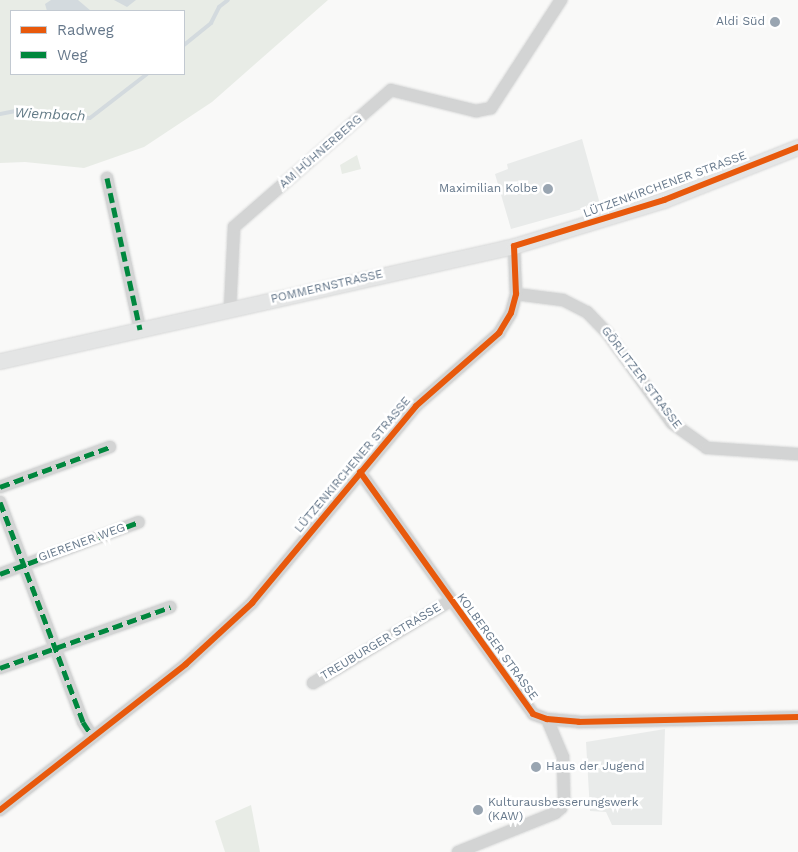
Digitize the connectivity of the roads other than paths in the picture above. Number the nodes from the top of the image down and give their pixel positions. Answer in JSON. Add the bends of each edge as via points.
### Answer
{"nodes":[{"id":1,"x":561,"y":0,"type":"edge"},
{"id":2,"x":798,"y":147,"type":"edge"},
{"id":3,"x":106,"y":178,"type":"dead end"},
{"id":4,"x":514,"y":246,"type":"junction"},
{"id":5,"x":516,"y":294,"type":"junction"},
{"id":6,"x":230,"y":309,"type":"junction"},
{"id":7,"x":140,"y":329,"type":"junction"},
{"id":8,"x":0,"y":361,"type":"edge"},
{"id":9,"x":110,"y":447,"type":"dead end"},
{"id":10,"x":798,"y":454,"type":"edge"},
{"id":11,"x":360,"y":472,"type":"junction"},
{"id":12,"x":0,"y":487,"type":"edge"},
{"id":13,"x":0,"y":502,"type":"edge"},
{"id":14,"x":139,"y":522,"type":"dead end"},
{"id":15,"x":25,"y":564,"type":"junction"},
{"id":16,"x":0,"y":574,"type":"edge"},
{"id":17,"x":450,"y":601,"type":"junction"},
{"id":18,"x":170,"y":607,"type":"dead end"},
{"id":19,"x":56,"y":646,"type":"junction"},
{"id":20,"x":0,"y":668,"type":"edge"},
{"id":21,"x":313,"y":683,"type":"dead end"},
{"id":22,"x":798,"y":717,"type":"edge"},
{"id":23,"x":547,"y":719,"type":"junction"},
{"id":24,"x":92,"y":736,"type":"junction"},
{"id":25,"x":0,"y":810,"type":"edge"},
{"id":26,"x":458,"y":852,"type":"edge"}],
"edges":[{"from":1,"to":6,"type":"street","name":"AM HÜHNERBERG","via":[[491,108],[476,111],[391,90],[234,227]]},
{"from":2,"to":4,"type":"main road","name":"LÜTZENKIRCHENER STRASSE","via":[[664,200]]},
{"from":3,"to":7,"type":"street"},
{"from":4,"to":5,"type":"street","name":"LÜTZENKIRCHENER STRASSE"},
{"from":4,"to":6,"type":"main road","name":"POMMERNSTRASSE"},
{"from":5,"to":10,"type":"street","name":"GÖRLITZER STRASSE","via":[[563,300],[587,312],[608,334],[672,423],[706,448]]},
{"from":5,"to":11,"type":"street","name":"LÜTZENKIRCHENER STRASSE","via":[[511,313],[499,333],[416,406]]},
{"from":6,"to":7,"type":"main road","name":"POMMERNSTRASSE"},
{"from":7,"to":8,"type":"main road","name":"POMMERNSTRASSE"},
{"from":9,"to":12,"type":"street"},
{"from":11,"to":17,"type":"street","name":"KOLBERGER STRASSE"},
{"from":11,"to":24,"type":"street","name":"LÜTZENKIRCHENER STRASSE","via":[[252,603],[220,636]]},
{"from":13,"to":15,"type":"street","name":"GIERENER WEG"},
{"from":14,"to":15,"type":"street","name":"GIERENER WEG"},
{"from":15,"to":16,"type":"street","name":"GIERENER WEG"},
{"from":15,"to":19,"type":"street","name":"GIERENER WEG"},
{"from":17,"to":21,"type":"street","name":"TREUBURGER STRASSE"},
{"from":17,"to":23,"type":"street","name":"KOLBERGER STRASSE","via":[[527,709]]},
{"from":18,"to":19,"type":"street"},
{"from":19,"to":20,"type":"street"},
{"from":19,"to":24,"type":"street","name":"GIERENER WEG"},
{"from":22,"to":23,"type":"street","name":"KOLBERGER STRASSE","via":[[579,722]]},
{"from":23,"to":26,"type":"street","via":[[563,757],[564,798],[561,808]]},
{"from":24,"to":25,"type":"street","name":"LÜTZENKIRCHENER STRASSE"}]}
